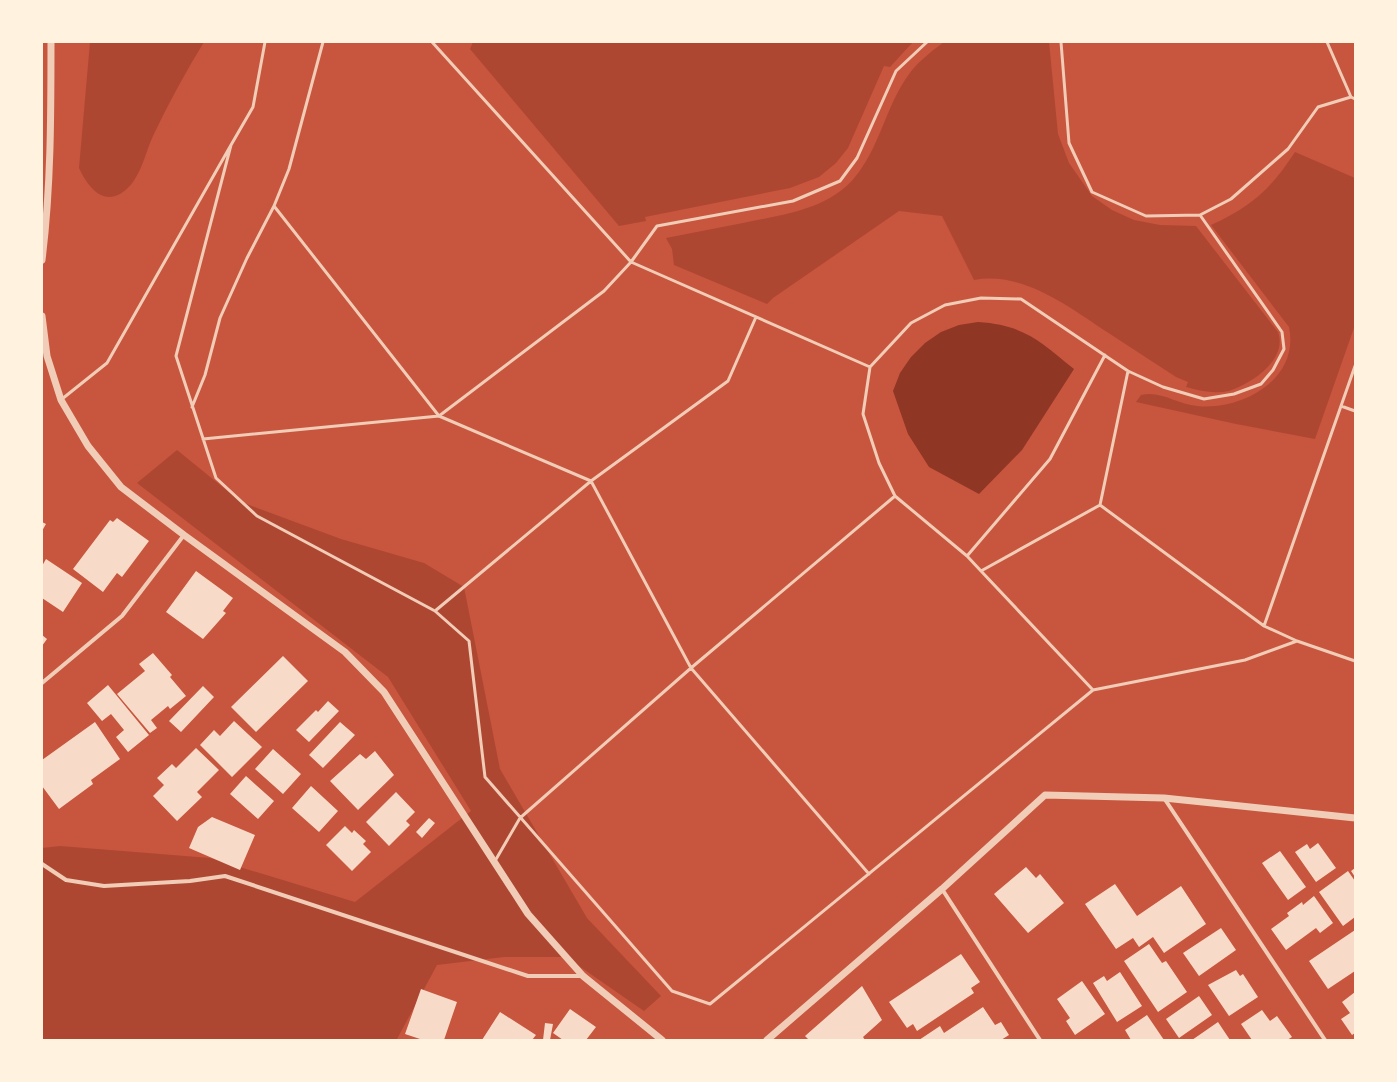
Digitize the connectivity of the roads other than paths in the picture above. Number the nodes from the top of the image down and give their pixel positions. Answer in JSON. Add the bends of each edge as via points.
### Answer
{"nodes":[{"id":1,"x":51,"y":42,"type":"edge"},
{"id":2,"x":265,"y":42,"type":"edge"},
{"id":3,"x":323,"y":42,"type":"edge"},
{"id":4,"x":432,"y":42,"type":"edge"},
{"id":5,"x":927,"y":42,"type":"edge"},
{"id":6,"x":1061,"y":42,"type":"edge"},
{"id":7,"x":1327,"y":42,"type":"edge"},
{"id":8,"x":1351,"y":97,"type":"junction"},
{"id":9,"x":1355,"y":99,"type":"edge"},
{"id":10,"x":231,"y":145,"type":"junction"},
{"id":11,"x":274,"y":206,"type":"junction"},
{"id":12,"x":1200,"y":215,"type":"junction"},
{"id":13,"x":44,"y":231,"type":"edge"},
{"id":14,"x":42,"y":260,"type":"edge"},
{"id":15,"x":631,"y":262,"type":"junction"},
{"id":16,"x":42,"y":316,"type":"edge"},
{"id":17,"x":756,"y":317,"type":"junction"},
{"id":18,"x":1105,"y":355,"type":"junction"},
{"id":19,"x":1355,"y":366,"type":"edge"},
{"id":20,"x":870,"y":367,"type":"junction"},
{"id":21,"x":1128,"y":370,"type":"junction"},
{"id":22,"x":61,"y":400,"type":"junction"},
{"id":23,"x":1341,"y":406,"type":"junction"},
{"id":24,"x":192,"y":408,"type":"junction"},
{"id":25,"x":1355,"y":410,"type":"edge"},
{"id":26,"x":439,"y":416,"type":"junction"},
{"id":27,"x":203,"y":440,"type":"junction"},
{"id":28,"x":591,"y":481,"type":"junction"},
{"id":29,"x":895,"y":496,"type":"junction"},
{"id":30,"x":1100,"y":505,"type":"junction"},
{"id":31,"x":184,"y":535,"type":"junction"},
{"id":32,"x":967,"y":556,"type":"junction"},
{"id":33,"x":981,"y":571,"type":"junction"},
{"id":34,"x":435,"y":611,"type":"junction"},
{"id":35,"x":1264,"y":626,"type":"junction"},
{"id":36,"x":1297,"y":641,"type":"junction"},
{"id":37,"x":1355,"y":661,"type":"edge"},
{"id":38,"x":691,"y":668,"type":"junction"},
{"id":39,"x":42,"y":683,"type":"edge"},
{"id":40,"x":1093,"y":690,"type":"junction"},
{"id":41,"x":1164,"y":798,"type":"junction"},
{"id":42,"x":520,"y":818,"type":"junction"},
{"id":43,"x":1355,"y":818,"type":"edge"},
{"id":44,"x":494,"y":863,"type":"junction"},
{"id":45,"x":42,"y":864,"type":"edge"},
{"id":46,"x":870,"y":874,"type":"junction"},
{"id":47,"x":942,"y":889,"type":"junction"},
{"id":48,"x":583,"y":976,"type":"junction"},
{"id":49,"x":662,"y":1040,"type":"edge"},
{"id":50,"x":766,"y":1040,"type":"edge"},
{"id":51,"x":1040,"y":1040,"type":"edge"},
{"id":52,"x":1325,"y":1040,"type":"edge"}],
"edges":[{"from":1,"to":13,"type":"street","via":[[51,112]]},
{"from":2,"to":10,"type":"lane","via":[[252,107]]},
{"from":3,"to":11,"type":"lane","via":[[289,169]]},
{"from":4,"to":15,"type":"lane"},
{"from":5,"to":15,"type":"lane","via":[[896,71],[858,158],[840,181],[793,201],[657,226]]},
{"from":6,"to":12,"type":"lane","via":[[1069,142],[1092,192],[1146,216]]},
{"from":7,"to":8,"type":"lane"},
{"from":8,"to":9,"type":"lane"},
{"from":8,"to":12,"type":"lane","via":[[1318,107],[1288,149],[1231,199]]},
{"from":10,"to":22,"type":"lane","via":[[107,363]]},
{"from":10,"to":24,"type":"lane","via":[[176,356]]},
{"from":11,"to":24,"type":"lane","via":[[220,318],[205,375]]},
{"from":11,"to":26,"type":"lane"},
{"from":12,"to":21,"type":"lane","via":[[1282,332],[1284,349],[1273,370],[1261,384],[1234,394],[1204,399],[1163,387]]},
{"from":13,"to":14,"type":"street"},
{"from":15,"to":17,"type":"lane"},
{"from":15,"to":26,"type":"lane","via":[[604,291]]},
{"from":16,"to":22,"type":"street","via":[[46,356]]},
{"from":17,"to":20,"type":"lane"},
{"from":17,"to":28,"type":"lane","via":[[728,382]]},
{"from":18,"to":20,"type":"lane","via":[[1021,299],[981,298],[945,305],[912,323]]},
{"from":18,"to":21,"type":"lane"},
{"from":18,"to":32,"type":"lane","via":[[1050,459]]},
{"from":19,"to":23,"type":"lane"},
{"from":20,"to":29,"type":"lane","via":[[863,414],[879,463]]},
{"from":21,"to":30,"type":"lane"},
{"from":22,"to":31,"type":"street","via":[[88,446],[121,487]]},
{"from":23,"to":25,"type":"lane"},
{"from":23,"to":35,"type":"lane"},
{"from":24,"to":27,"type":"lane"},
{"from":26,"to":27,"type":"lane"},
{"from":26,"to":28,"type":"lane"},
{"from":27,"to":34,"type":"lane","via":[[216,478],[257,516]]},
{"from":28,"to":34,"type":"lane"},
{"from":28,"to":38,"type":"lane"},
{"from":29,"to":32,"type":"lane"},
{"from":29,"to":38,"type":"lane"},
{"from":30,"to":33,"type":"lane"},
{"from":30,"to":35,"type":"lane"},
{"from":31,"to":39,"type":"street","via":[[122,616]]},
{"from":31,"to":44,"type":"street","via":[[345,652],[384,692]]},
{"from":32,"to":33,"type":"lane"},
{"from":33,"to":40,"type":"lane"},
{"from":34,"to":42,"type":"lane","via":[[470,641],[485,777]]},
{"from":35,"to":36,"type":"lane"},
{"from":36,"to":37,"type":"lane"},
{"from":36,"to":40,"type":"lane","via":[[1245,660]]},
{"from":38,"to":42,"type":"lane"},
{"from":38,"to":46,"type":"lane"},
{"from":40,"to":46,"type":"lane"},
{"from":41,"to":43,"type":"street"},
{"from":41,"to":47,"type":"street","via":[[1045,796]]},
{"from":41,"to":52,"type":"street"},
{"from":42,"to":44,"type":"lane"},
{"from":42,"to":46,"type":"lane","via":[[672,991],[710,1004]]},
{"from":44,"to":48,"type":"street","via":[[528,914]]},
{"from":45,"to":48,"type":"street","via":[[66,880],[104,886],[190,881],[225,876],[528,976]]},
{"from":47,"to":50,"type":"street"},
{"from":47,"to":51,"type":"street"},
{"from":48,"to":49,"type":"street"}]}
